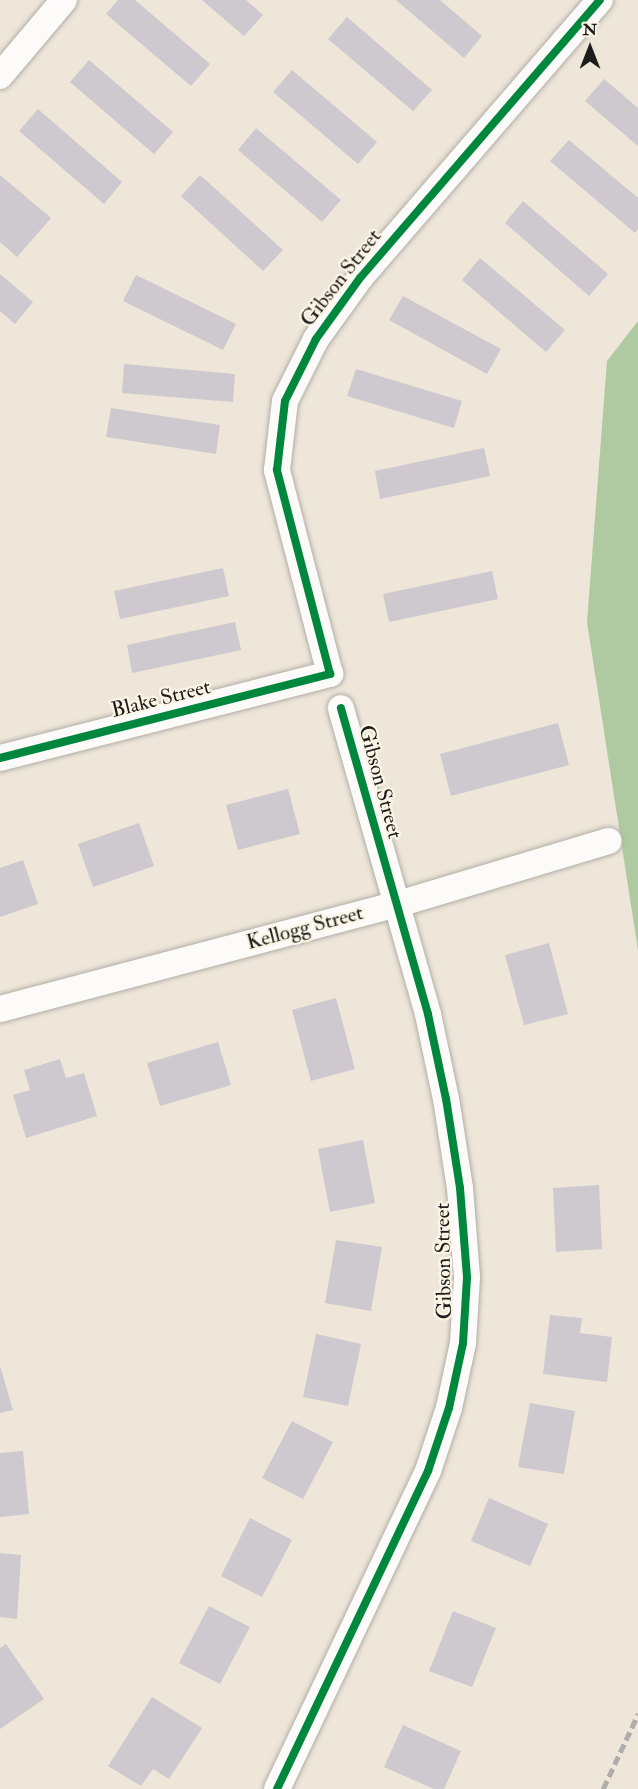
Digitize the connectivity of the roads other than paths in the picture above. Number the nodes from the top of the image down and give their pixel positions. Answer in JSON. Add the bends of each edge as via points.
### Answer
{"nodes":[{"id":1,"x":64,"y":0,"type":"edge"},
{"id":2,"x":600,"y":0,"type":"edge"},
{"id":3,"x":0,"y":76,"type":"edge"},
{"id":4,"x":330,"y":674,"type":"joint"},
{"id":5,"x":341,"y":708,"type":"dead end"},
{"id":6,"x":0,"y":758,"type":"edge"},
{"id":7,"x":609,"y":841,"type":"dead end"},
{"id":8,"x":395,"y":905,"type":"junction"},
{"id":9,"x":0,"y":1010,"type":"edge"},
{"id":10,"x":277,"y":1789,"type":"edge"}],
"edges":[{"from":1,"to":3,"type":"street"},
{"from":2,"to":4,"type":"street","name":"Gibson Street","via":[[360,278],[316,339],[285,401],[277,470]]},
{"from":4,"to":6,"type":"street","name":"Blake Street"},
{"from":5,"to":8,"type":"street","name":"Gibson Street"},
{"from":7,"to":8,"type":"street","name":"Kellogg Street"},
{"from":8,"to":9,"type":"street","name":"Kellogg Street"},
{"from":8,"to":10,"type":"street","name":"Gibson Street","via":[[428,1014],[450,1121],[467,1277],[463,1343],[449,1408],[428,1471]]}]}
